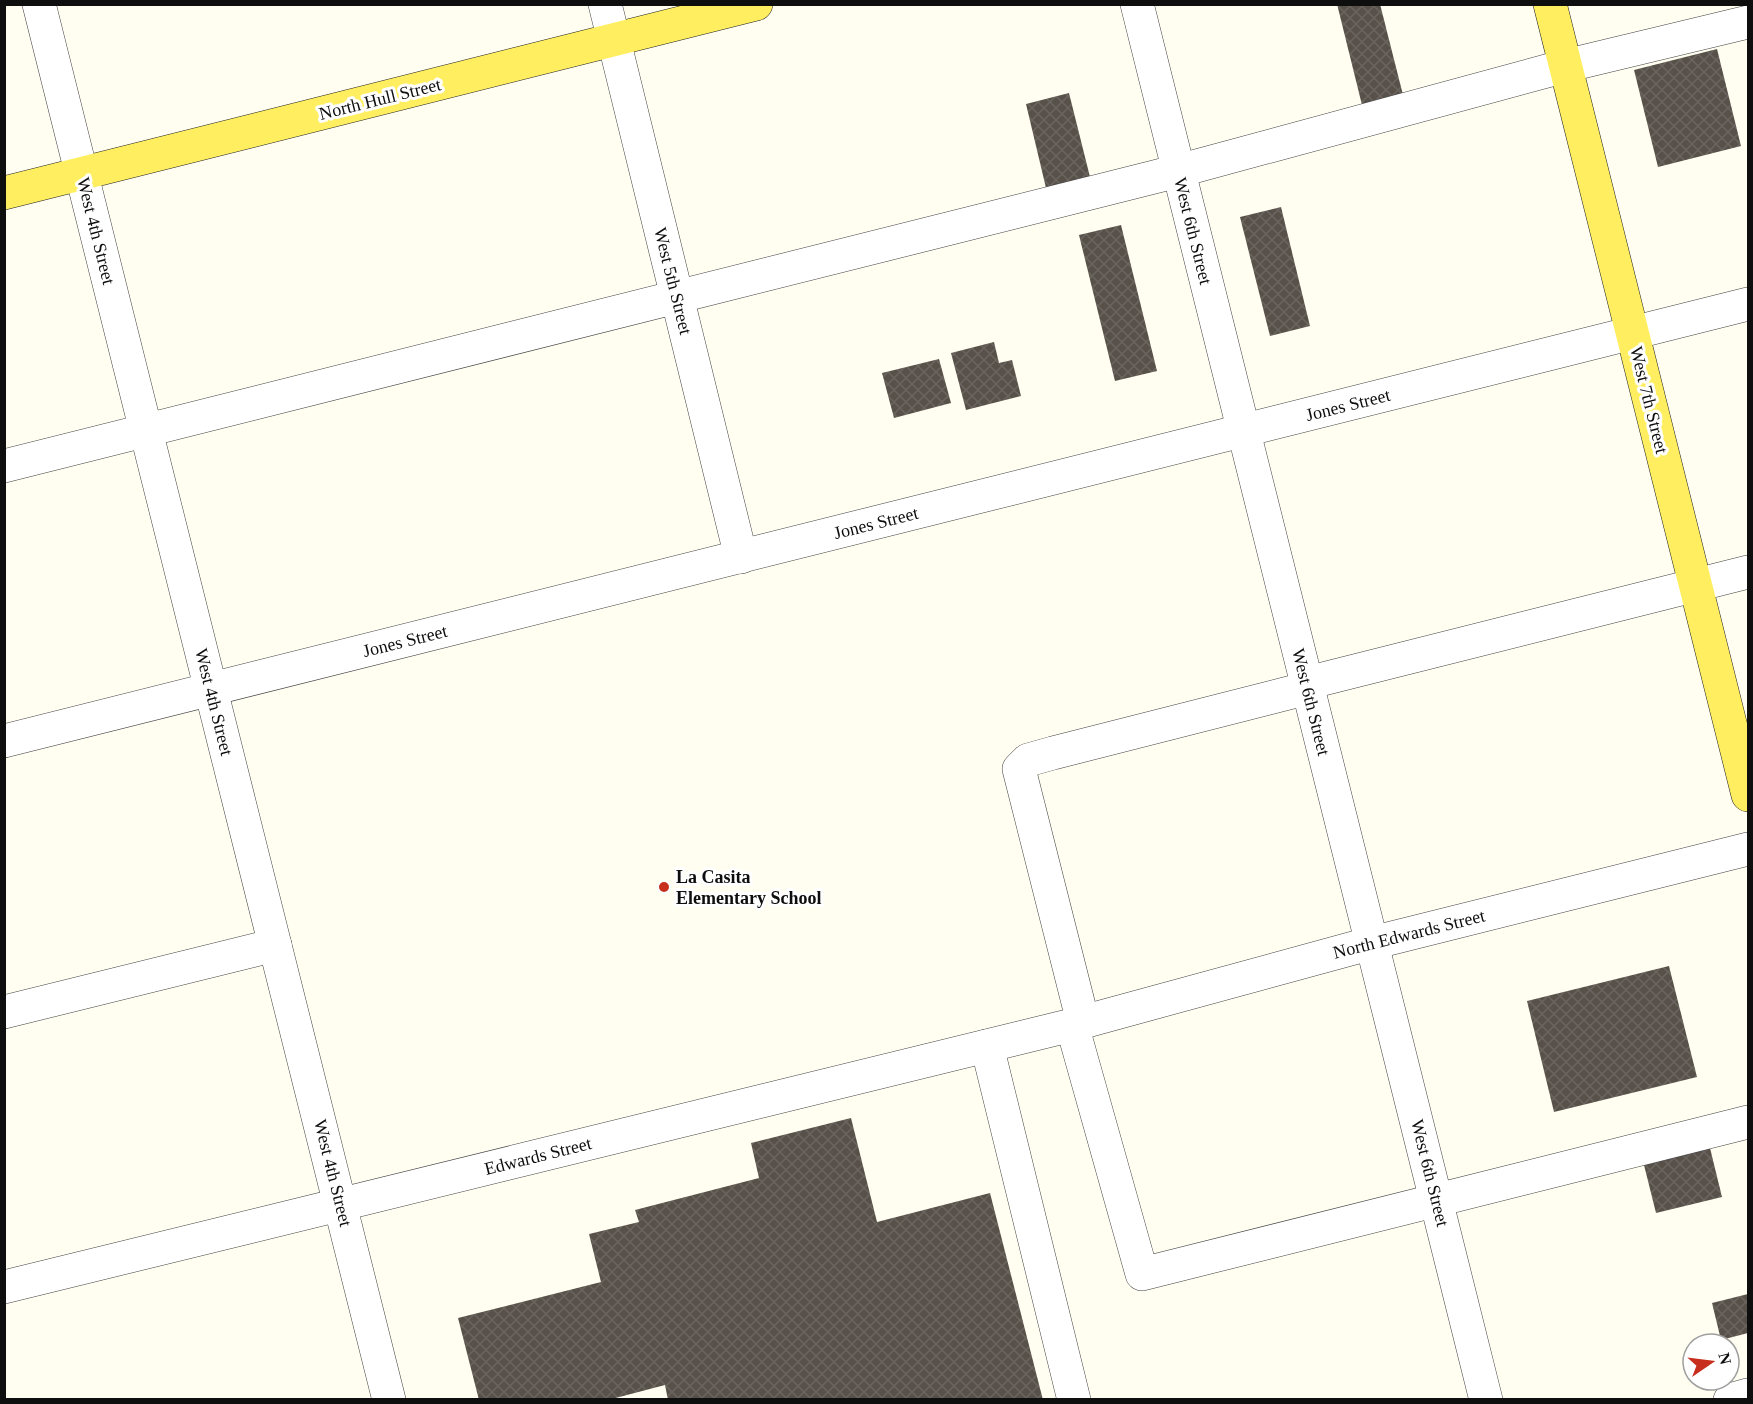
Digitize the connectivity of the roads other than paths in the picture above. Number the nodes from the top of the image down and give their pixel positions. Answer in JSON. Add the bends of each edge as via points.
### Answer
{"nodes":[{"id":1,"x":39,"y":4,"type":"edge"},
{"id":2,"x":605,"y":4,"type":"edge"},
{"id":3,"x":756,"y":4,"type":"edge"},
{"id":4,"x":1137,"y":4,"type":"edge"},
{"id":5,"x":1550,"y":4,"type":"edge"},
{"id":6,"x":1749,"y":22,"type":"edge"},
{"id":7,"x":613,"y":40,"type":"junction"},
{"id":8,"x":1565,"y":66,"type":"junction"},
{"id":9,"x":1178,"y":171,"type":"junction"},
{"id":10,"x":82,"y":174,"type":"junction"},
{"id":11,"x":4,"y":193,"type":"edge"},
{"id":12,"x":677,"y":296,"type":"junction"},
{"id":13,"x":1749,"y":304,"type":"edge"},
{"id":14,"x":1632,"y":333,"type":"junction"},
{"id":15,"x":147,"y":431,"type":"junction"},
{"id":16,"x":1243,"y":431,"type":"junction"},
{"id":17,"x":4,"y":466,"type":"edge"},
{"id":18,"x":741,"y":557,"type":"junction"},
{"id":19,"x":1749,"y":572,"type":"edge"},
{"id":20,"x":1696,"y":585,"type":"junction"},
{"id":21,"x":1307,"y":686,"type":"junction"},
{"id":22,"x":211,"y":690,"type":"junction"},
{"id":23,"x":4,"y":741,"type":"edge"},
{"id":24,"x":1749,"y":795,"type":"edge"},
{"id":25,"x":1749,"y":849,"type":"edge"},
{"id":26,"x":1372,"y":943,"type":"junction"},
{"id":27,"x":275,"y":945,"type":"junction"},
{"id":28,"x":4,"y":1012,"type":"edge"},
{"id":29,"x":1077,"y":1024,"type":"junction"},
{"id":30,"x":987,"y":1046,"type":"junction"},
{"id":31,"x":1749,"y":1122,"type":"edge"},
{"id":32,"x":1437,"y":1201,"type":"junction"},
{"id":33,"x":340,"y":1204,"type":"junction"},
{"id":34,"x":4,"y":1287,"type":"edge"},
{"id":35,"x":1749,"y":1395,"type":"edge"},
{"id":36,"x":389,"y":1400,"type":"edge"},
{"id":37,"x":1074,"y":1400,"type":"edge"},
{"id":38,"x":1486,"y":1400,"type":"edge"},
{"id":39,"x":1730,"y":1400,"type":"edge"}],
"edges":[{"from":1,"to":10,"type":"street","name":"West 4th Street"},
{"from":2,"to":7,"type":"street","name":"West 5th Street"},
{"from":3,"to":7,"type":"main road","name":"North Hull Street"},
{"from":4,"to":9,"type":"street","name":"West 6th Street"},
{"from":5,"to":8,"type":"main road","name":"West 7th Street"},
{"from":6,"to":8,"type":"street"},
{"from":7,"to":10,"type":"main road","name":"North Hull Street"},
{"from":7,"to":12,"type":"street","name":"West 5th Street"},
{"from":8,"to":9,"type":"street"},
{"from":8,"to":14,"type":"main road","name":"West 7th Street"},
{"from":9,"to":12,"type":"street"},
{"from":9,"to":16,"type":"street","name":"West 6th Street"},
{"from":10,"to":11,"type":"main road","name":"North Hull Street"},
{"from":10,"to":15,"type":"street","name":"West 4th Street"},
{"from":12,"to":15,"type":"street"},
{"from":12,"to":18,"type":"street","name":"West 5th Street"},
{"from":13,"to":14,"type":"street","name":"Jones Street"},
{"from":14,"to":16,"type":"street","name":"Jones Street"},
{"from":14,"to":20,"type":"main road","name":"West 7th Street"},
{"from":15,"to":17,"type":"street"},
{"from":15,"to":22,"type":"street","name":"West 4th Street"},
{"from":16,"to":18,"type":"street","name":"Jones Street"},
{"from":16,"to":21,"type":"street","name":"West 6th Street"},
{"from":18,"to":22,"type":"street","name":"Jones Street"},
{"from":19,"to":20,"type":"street"},
{"from":20,"to":21,"type":"street"},
{"from":20,"to":24,"type":"main road","name":"West 7th Street"},
{"from":21,"to":26,"type":"street","name":"West 6th Street"},
{"from":21,"to":29,"type":"street","via":[[1028,760],[1019,769]]},
{"from":22,"to":23,"type":"street","name":"Jones Street"},
{"from":22,"to":27,"type":"street","name":"West 4th Street"},
{"from":25,"to":26,"type":"street","name":"North Edwards Street"},
{"from":26,"to":29,"type":"street","name":"North Edwards Street"},
{"from":26,"to":32,"type":"street","name":"West 6th Street"},
{"from":27,"to":28,"type":"street"},
{"from":27,"to":33,"type":"street","name":"West 4th Street"},
{"from":29,"to":30,"type":"street","name":"Edwards Street"},
{"from":29,"to":32,"type":"street","via":[[1142,1274]]},
{"from":30,"to":33,"type":"street","name":"Edwards Street"},
{"from":30,"to":37,"type":"street"},
{"from":31,"to":32,"type":"street"},
{"from":32,"to":38,"type":"street","name":"West 6th Street"},
{"from":33,"to":34,"type":"street","name":"Edwards Street"},
{"from":33,"to":36,"type":"street","name":"West 4th Street"},
{"from":35,"to":39,"type":"street"}]}
